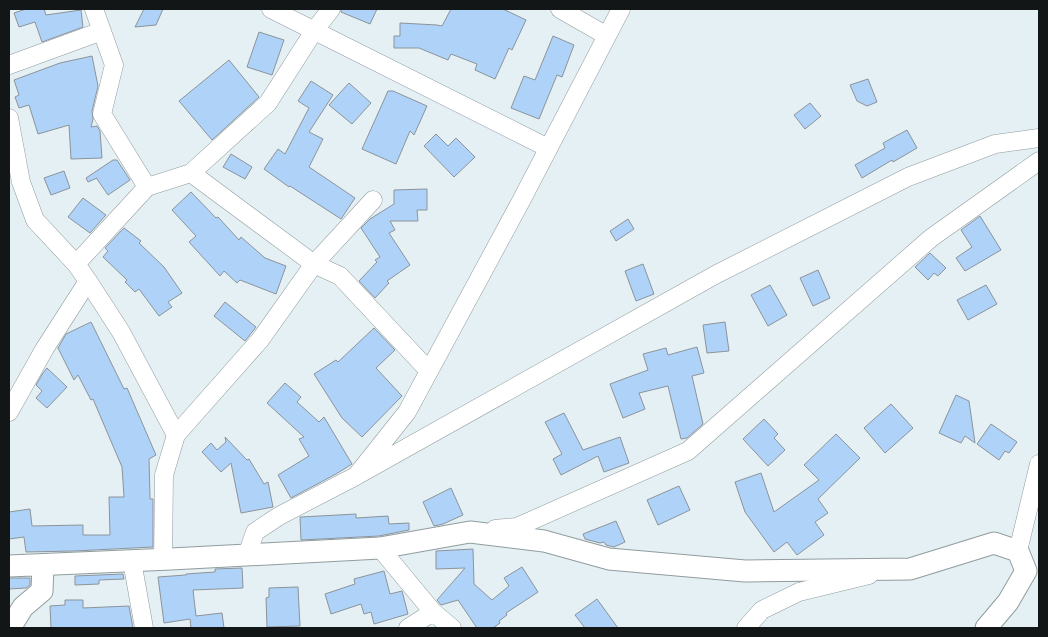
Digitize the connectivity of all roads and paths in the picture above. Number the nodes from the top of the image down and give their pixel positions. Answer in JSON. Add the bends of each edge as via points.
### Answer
{"nodes":[{"id":1,"x":94,"y":9,"type":"edge"},
{"id":2,"x":271,"y":9,"type":"edge"},
{"id":3,"x":330,"y":9,"type":"edge"},
{"id":4,"x":560,"y":9,"type":"edge"},
{"id":5,"x":621,"y":9,"type":"edge"},
{"id":6,"x":102,"y":31,"type":"junction"},
{"id":7,"x":314,"y":31,"type":"junction"},
{"id":8,"x":606,"y":36,"type":"junction"},
{"id":9,"x":9,"y":64,"type":"edge"},
{"id":10,"x":9,"y":118,"type":"edge"},
{"id":11,"x":1039,"y":138,"type":"edge"},
{"id":12,"x":548,"y":148,"type":"junction"},
{"id":13,"x":1039,"y":162,"type":"edge"},
{"id":14,"x":192,"y":173,"type":"junction"},
{"id":15,"x":15,"y":181,"type":"edge"},
{"id":16,"x":147,"y":187,"type":"junction"},
{"id":17,"x":373,"y":200,"type":"dead end"},
{"id":18,"x":76,"y":264,"type":"junction"},
{"id":19,"x":314,"y":264,"type":"junction"},
{"id":20,"x":88,"y":281,"type":"junction"},
{"id":21,"x":429,"y":371,"type":"junction"},
{"id":22,"x":9,"y":412,"type":"edge"},
{"id":23,"x":176,"y":435,"type":"junction"},
{"id":24,"x":1039,"y":464,"type":"edge"},
{"id":25,"x":356,"y":476,"type":"junction"},
{"id":26,"x":470,"y":532,"type":"junction"},
{"id":27,"x":380,"y":548,"type":"junction"},
{"id":28,"x":1018,"y":551,"type":"junction"},
{"id":29,"x":247,"y":555,"type":"junction"},
{"id":30,"x":163,"y":560,"type":"junction"},
{"id":31,"x":132,"y":561,"type":"junction"},
{"id":32,"x":43,"y":565,"type":"junction"},
{"id":33,"x":9,"y":566,"type":"edge"},
{"id":34,"x":899,"y":569,"type":"junction"},
{"id":35,"x":433,"y":612,"type":"junction"},
{"id":36,"x":10,"y":628,"type":"edge"},
{"id":37,"x":144,"y":628,"type":"edge"},
{"id":38,"x":408,"y":628,"type":"edge"},
{"id":39,"x":452,"y":628,"type":"edge"},
{"id":40,"x":746,"y":628,"type":"edge"},
{"id":41,"x":986,"y":628,"type":"edge"}],
"edges":[{"from":1,"to":6,"type":"street"},
{"from":2,"to":7,"type":"street"},
{"from":3,"to":7,"type":"street"},
{"from":4,"to":8,"type":"street"},
{"from":5,"to":8,"type":"street"},
{"from":6,"to":9,"type":"street"},
{"from":6,"to":16,"type":"street","via":[[114,65],[102,114]]},
{"from":7,"to":12,"type":"street"},
{"from":7,"to":14,"type":"street","via":[[268,103]]},
{"from":8,"to":12,"type":"street"},
{"from":10,"to":15,"type":"street"},
{"from":11,"to":25,"type":"street","via":[[995,144],[908,177],[715,275]]},
{"from":12,"to":21,"type":"street"},
{"from":13,"to":26,"type":"street","via":[[931,238],[688,451],[517,527]]},
{"from":14,"to":16,"type":"street"},
{"from":14,"to":19,"type":"street"},
{"from":15,"to":18,"type":"street","via":[[35,220]]},
{"from":16,"to":18,"type":"street"},
{"from":17,"to":19,"type":"street"},
{"from":18,"to":20,"type":"street"},
{"from":19,"to":21,"type":"street","via":[[340,276]]},
{"from":19,"to":23,"type":"street","via":[[260,340]]},
{"from":20,"to":22,"type":"street"},
{"from":20,"to":23,"type":"street","via":[[121,332]]},
{"from":21,"to":25,"type":"street","via":[[407,412]]},
{"from":23,"to":30,"type":"street","via":[[164,475]]},
{"from":24,"to":28,"type":"street"},
{"from":25,"to":29,"type":"street","via":[[255,532]]},
{"from":26,"to":27,"type":"street"},
{"from":26,"to":34,"type":"street","via":[[544,541],[609,559],[745,571]]},
{"from":27,"to":29,"type":"street"},
{"from":27,"to":35,"type":"street"},
{"from":28,"to":34,"type":"street","via":[[994,543]]},
{"from":28,"to":41,"type":"street","via":[[1026,571],[1008,602]]},
{"from":29,"to":30,"type":"street"},
{"from":30,"to":31,"type":"street"},
{"from":31,"to":32,"type":"street"},
{"from":31,"to":37,"type":"street"},
{"from":32,"to":33,"type":"street"},
{"from":32,"to":36,"type":"street","via":[[42,591],[22,607]]},
{"from":34,"to":40,"type":"street","via":[[800,592],[762,610]]},
{"from":35,"to":38,"type":"street"},
{"from":35,"to":39,"type":"street"}]}
